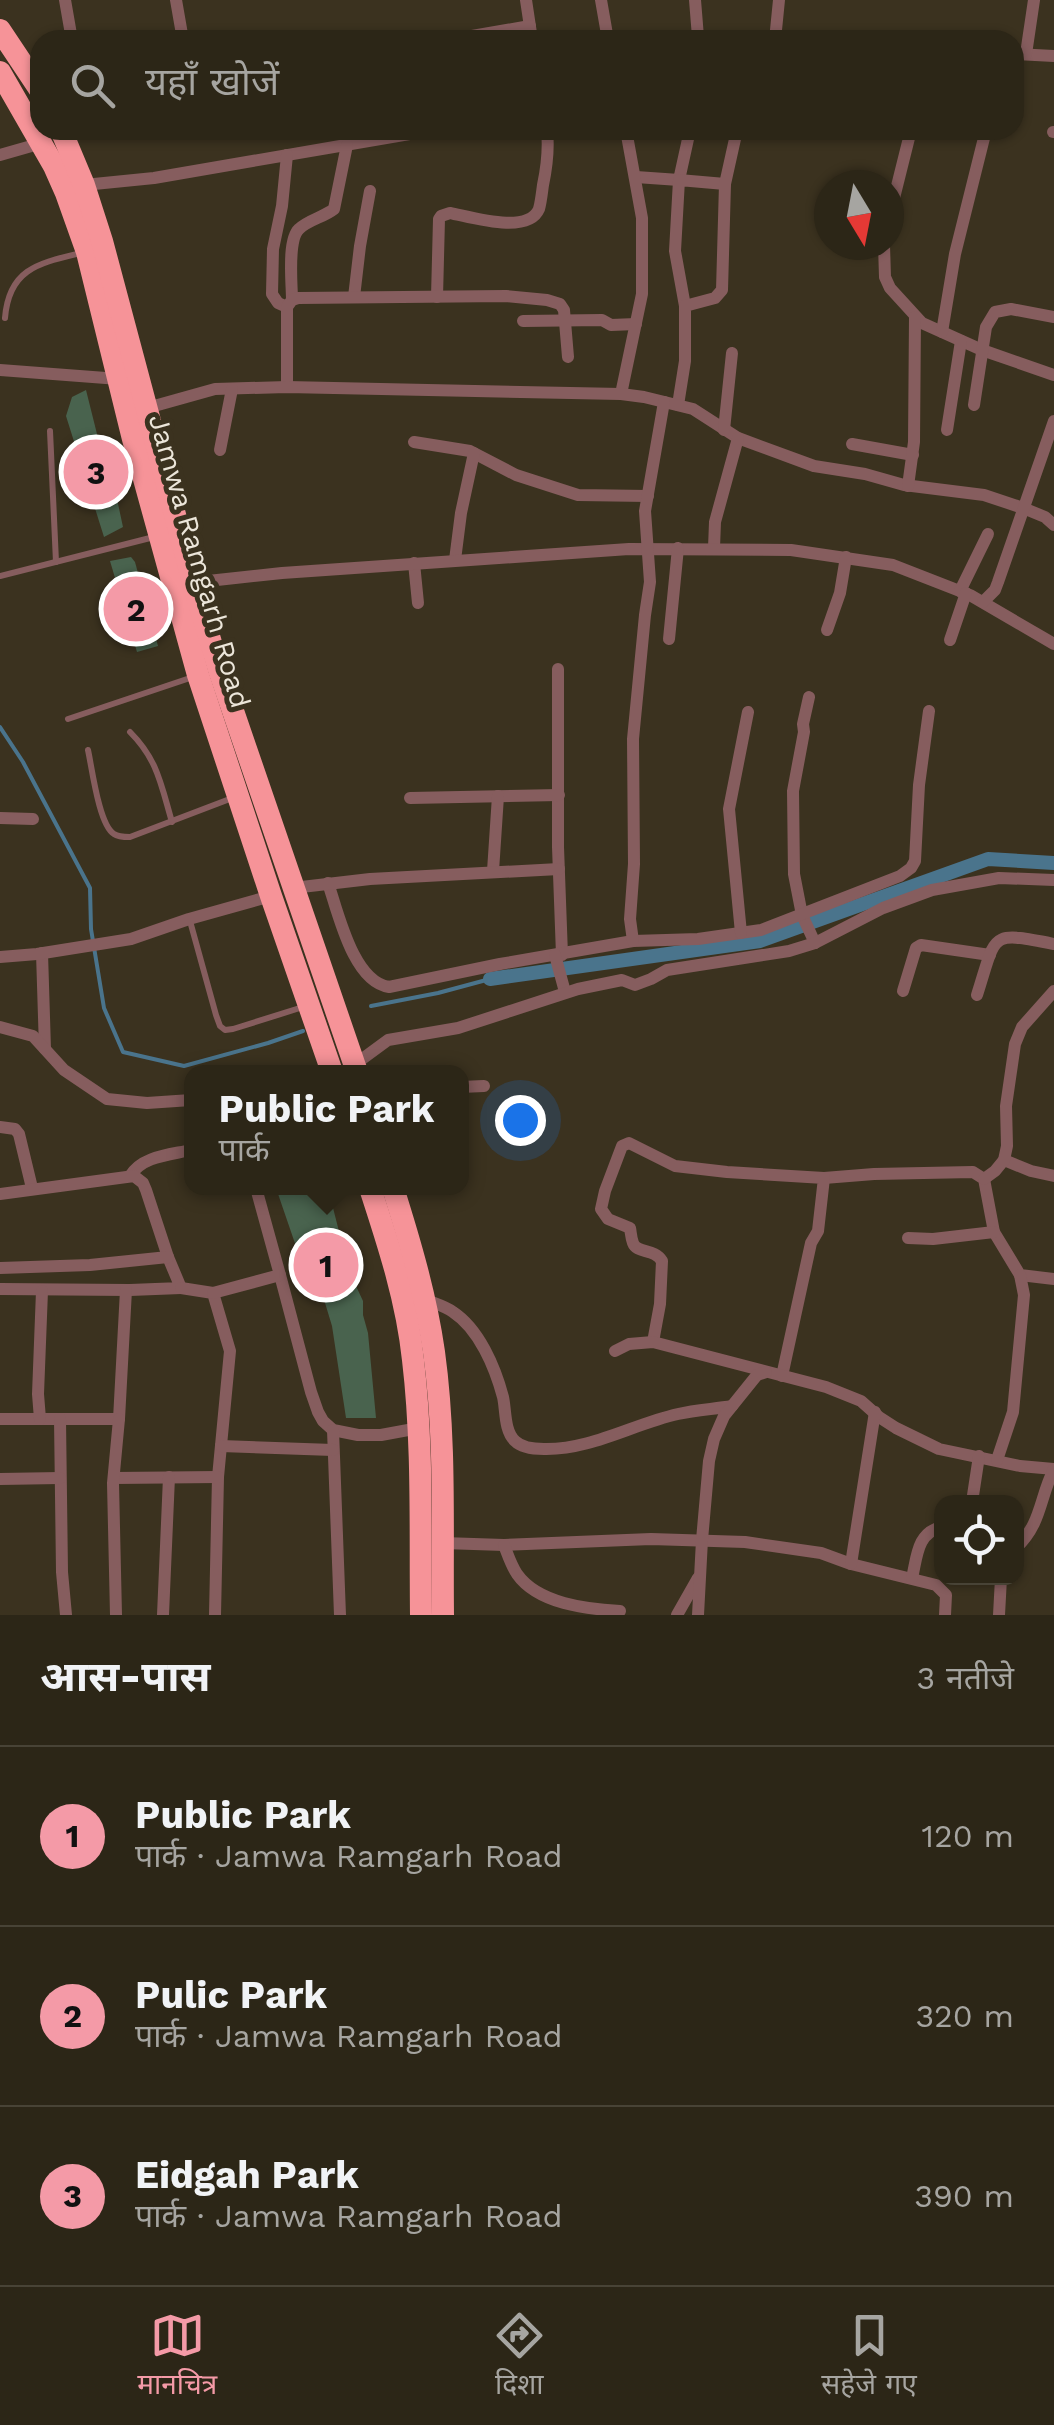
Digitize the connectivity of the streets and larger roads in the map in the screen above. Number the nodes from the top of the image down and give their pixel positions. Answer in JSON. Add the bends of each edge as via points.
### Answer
{"nodes":[{"id":1,"x":65,"y":0,"type":"edge"},
{"id":2,"x":176,"y":0,"type":"edge"},
{"id":3,"x":526,"y":0,"type":"edge"},
{"id":4,"x":601,"y":0,"type":"edge"},
{"id":5,"x":695,"y":0,"type":"edge"},
{"id":6,"x":779,"y":0,"type":"edge"},
{"id":7,"x":1034,"y":0,"type":"edge"},
{"id":8,"x":0,"y":30,"type":"edge"},
{"id":9,"x":70,"y":30,"type":"edge"},
{"id":10,"x":181,"y":30,"type":"edge"},
{"id":11,"x":531,"y":30,"type":"edge"},
{"id":12,"x":606,"y":30,"type":"edge"},
{"id":13,"x":707,"y":30,"type":"edge"},
{"id":14,"x":776,"y":30,"type":"edge"},
{"id":15,"x":1024,"y":39,"type":"edge"},
{"id":16,"x":1024,"y":54,"type":"edge"},
{"id":17,"x":1054,"y":56,"type":"edge"},
{"id":18,"x":0,"y":72,"type":"edge"},
{"id":19,"x":30,"y":75,"type":"edge"},
{"id":20,"x":30,"y":109,"type":"edge"},
{"id":21,"x":42,"y":140,"type":"edge"},
{"id":22,"x":53,"y":140,"type":"edge"},
{"id":23,"x":55,"y":140,"type":"edge"},
{"id":24,"x":379,"y":140,"type":"edge"},
{"id":25,"x":547,"y":140,"type":"edge"},
{"id":26,"x":628,"y":140,"type":"edge"},
{"id":27,"x":688,"y":140,"type":"edge"},
{"id":28,"x":735,"y":140,"type":"edge"},
{"id":29,"x":909,"y":140,"type":"edge"},
{"id":30,"x":984,"y":140,"type":"edge"},
{"id":31,"x":347,"y":146,"type":"junction"},
{"id":32,"x":288,"y":155,"type":"junction"},
{"id":33,"x":1,"y":156,"type":"edge"},
{"id":34,"x":902,"y":170,"type":"edge"},
{"id":35,"x":636,"y":178,"type":"junction"},
{"id":36,"x":680,"y":180,"type":"junction"},
{"id":37,"x":725,"y":184,"type":"junction"},
{"id":38,"x":84,"y":185,"type":"junction"},
{"id":39,"x":370,"y":191,"type":"dead end"},
{"id":40,"x":884,"y":260,"type":"edge"},
{"id":41,"x":437,"y":296,"type":"junction"},
{"id":42,"x":354,"y":297,"type":"junction"},
{"id":43,"x":289,"y":304,"type":"junction"},
{"id":44,"x":686,"y":306,"type":"junction"},
{"id":45,"x":915,"y":317,"type":"junction"},
{"id":46,"x":1054,"y":317,"type":"edge"},
{"id":47,"x":565,"y":320,"type":"junction"},
{"id":48,"x":523,"y":321,"type":"dead end"},
{"id":49,"x":636,"y":324,"type":"junction"},
{"id":50,"x":942,"y":332,"type":"junction"},
{"id":51,"x":961,"y":341,"type":"junction"},
{"id":52,"x":982,"y":350,"type":"junction"},
{"id":53,"x":732,"y":353,"type":"dead end"},
{"id":54,"x":568,"y":357,"type":"dead end"},
{"id":55,"x":0,"y":370,"type":"edge"},
{"id":56,"x":1054,"y":375,"type":"edge"},
{"id":57,"x":119,"y":379,"type":"junction"},
{"id":58,"x":287,"y":387,"type":"junction"},
{"id":59,"x":232,"y":389,"type":"junction"},
{"id":60,"x":621,"y":394,"type":"junction"},
{"id":61,"x":671,"y":404,"type":"junction"},
{"id":62,"x":974,"y":404,"type":"dead end"},
{"id":63,"x":146,"y":408,"type":"junction"},
{"id":64,"x":1054,"y":421,"type":"edge"},
{"id":65,"x":724,"y":430,"type":"junction"},
{"id":66,"x":947,"y":430,"type":"dead end"},
{"id":67,"x":738,"y":438,"type":"junction"},
{"id":68,"x":414,"y":442,"type":"dead end"},
{"id":69,"x":852,"y":444,"type":"dead end"},
{"id":70,"x":220,"y":450,"type":"dead end"},
{"id":71,"x":474,"y":454,"type":"junction"},
{"id":72,"x":913,"y":456,"type":"junction"},
{"id":73,"x":908,"y":486,"type":"junction"},
{"id":74,"x":648,"y":496,"type":"junction"},
{"id":75,"x":1054,"y":508,"type":"edge"},
{"id":76,"x":1028,"y":510,"type":"junction"},
{"id":77,"x":1054,"y":525,"type":"edge"},
{"id":78,"x":170,"y":534,"type":"junction"},
{"id":79,"x":988,"y":534,"type":"dead end"},
{"id":80,"x":646,"y":548,"type":"junction"},
{"id":81,"x":678,"y":548,"type":"junction"},
{"id":82,"x":714,"y":548,"type":"junction"},
{"id":83,"x":846,"y":557,"type":"junction"},
{"id":84,"x":455,"y":560,"type":"junction"},
{"id":85,"x":414,"y":562,"type":"junction"},
{"id":86,"x":194,"y":586,"type":"junction"},
{"id":87,"x":963,"y":592,"type":"junction"},
{"id":88,"x":983,"y":602,"type":"junction"},
{"id":89,"x":418,"y":603,"type":"dead end"},
{"id":90,"x":827,"y":630,"type":"dead end"},
{"id":91,"x":669,"y":639,"type":"dead end"},
{"id":92,"x":950,"y":640,"type":"dead end"},
{"id":93,"x":1054,"y":644,"type":"edge"},
{"id":94,"x":558,"y":669,"type":"dead end"},
{"id":95,"x":809,"y":697,"type":"dead end"},
{"id":96,"x":929,"y":711,"type":"dead end"},
{"id":97,"x":748,"y":712,"type":"dead end"},
{"id":98,"x":558,"y":795,"type":"junction"},
{"id":99,"x":498,"y":796,"type":"junction"},
{"id":100,"x":410,"y":798,"type":"dead end"},
{"id":101,"x":0,"y":818,"type":"edge"},
{"id":102,"x":32,"y":819,"type":"dead end"},
{"id":103,"x":560,"y":869,"type":"junction"},
{"id":104,"x":494,"y":871,"type":"junction"},
{"id":105,"x":1054,"y":880,"type":"edge"},
{"id":106,"x":328,"y":883,"type":"junction"},
{"id":107,"x":294,"y":888,"type":"junction"},
{"id":108,"x":271,"y":896,"type":"junction"},
{"id":109,"x":803,"y":918,"type":"junction"},
{"id":110,"x":741,"y":934,"type":"junction"},
{"id":111,"x":813,"y":940,"type":"junction"},
{"id":112,"x":633,"y":941,"type":"junction"},
{"id":113,"x":1054,"y":944,"type":"edge"},
{"id":114,"x":42,"y":953,"type":"junction"},
{"id":115,"x":990,"y":956,"type":"junction"},
{"id":116,"x":0,"y":957,"type":"edge"},
{"id":117,"x":558,"y":957,"type":"junction"},
{"id":118,"x":563,"y":986,"type":"junction"},
{"id":119,"x":904,"y":991,"type":"dead end"},
{"id":120,"x":977,"y":994,"type":"dead end"},
{"id":121,"x":1052,"y":995,"type":"edge"},
{"id":122,"x":0,"y":1028,"type":"edge"},
{"id":123,"x":45,"y":1049,"type":"junction"},
{"id":124,"x":343,"y":1065,"type":"edge"},
{"id":125,"x":348,"y":1065,"type":"edge"},
{"id":126,"x":355,"y":1065,"type":"edge"},
{"id":127,"x":469,"y":1086,"type":"edge"},
{"id":128,"x":484,"y":1086,"type":"dead end"},
{"id":129,"x":184,"y":1100,"type":"edge"},
{"id":130,"x":0,"y":1127,"type":"edge"},
{"id":131,"x":184,"y":1152,"type":"edge"},
{"id":132,"x":1004,"y":1160,"type":"junction"},
{"id":133,"x":130,"y":1176,"type":"junction"},
{"id":134,"x":1054,"y":1176,"type":"edge"},
{"id":135,"x":824,"y":1178,"type":"junction"},
{"id":136,"x":984,"y":1179,"type":"junction"},
{"id":137,"x":32,"y":1188,"type":"junction"},
{"id":138,"x":0,"y":1194,"type":"edge"},
{"id":139,"x":258,"y":1195,"type":"edge"},
{"id":140,"x":372,"y":1195,"type":"edge"},
{"id":141,"x":395,"y":1195,"type":"edge"},
{"id":142,"x":994,"y":1232,"type":"junction"},
{"id":143,"x":908,"y":1238,"type":"dead end"},
{"id":144,"x":168,"y":1257,"type":"junction"},
{"id":145,"x":0,"y":1268,"type":"edge"},
{"id":146,"x":280,"y":1275,"type":"junction"},
{"id":147,"x":1020,"y":1275,"type":"junction"},
{"id":148,"x":1054,"y":1279,"type":"edge"},
{"id":149,"x":181,"y":1288,"type":"junction"},
{"id":150,"x":0,"y":1289,"type":"edge"},
{"id":151,"x":42,"y":1290,"type":"junction"},
{"id":152,"x":126,"y":1290,"type":"junction"},
{"id":153,"x":214,"y":1293,"type":"junction"},
{"id":154,"x":424,"y":1298,"type":"junction"},
{"id":155,"x":654,"y":1342,"type":"junction"},
{"id":156,"x":615,"y":1350,"type":"dead end"},
{"id":157,"x":766,"y":1372,"type":"junction"},
{"id":158,"x":782,"y":1376,"type":"junction"},
{"id":159,"x":732,"y":1406,"type":"junction"},
{"id":160,"x":875,"y":1412,"type":"junction"},
{"id":161,"x":425,"y":1419,"type":"junction"},
{"id":162,"x":0,"y":1420,"type":"edge"},
{"id":163,"x":40,"y":1420,"type":"junction"},
{"id":164,"x":60,"y":1420,"type":"junction"},
{"id":165,"x":119,"y":1420,"type":"junction"},
{"id":166,"x":334,"y":1430,"type":"junction"},
{"id":167,"x":221,"y":1446,"type":"junction"},
{"id":168,"x":332,"y":1450,"type":"junction"},
{"id":169,"x":979,"y":1456,"type":"junction"},
{"id":170,"x":996,"y":1460,"type":"junction"},
{"id":171,"x":1054,"y":1469,"type":"edge"},
{"id":172,"x":168,"y":1477,"type":"junction"},
{"id":173,"x":218,"y":1477,"type":"junction"},
{"id":174,"x":60,"y":1478,"type":"junction"},
{"id":175,"x":114,"y":1478,"type":"junction"},
{"id":176,"x":0,"y":1479,"type":"edge"},
{"id":177,"x":973,"y":1495,"type":"edge"},
{"id":178,"x":934,"y":1529,"type":"edge"},
{"id":179,"x":1024,"y":1538,"type":"edge"},
{"id":180,"x":702,"y":1540,"type":"junction"},
{"id":181,"x":442,"y":1543,"type":"junction"},
{"id":182,"x":504,"y":1545,"type":"junction"},
{"id":183,"x":851,"y":1564,"type":"junction"},
{"id":184,"x":700,"y":1574,"type":"junction"},
{"id":185,"x":912,"y":1578,"type":"junction"},
{"id":186,"x":1001,"y":1585,"type":"edge"},
{"id":187,"x":620,"y":1611,"type":"dead end"},
{"id":188,"x":66,"y":1615,"type":"edge"},
{"id":189,"x":116,"y":1615,"type":"edge"},
{"id":190,"x":163,"y":1615,"type":"edge"},
{"id":191,"x":214,"y":1615,"type":"edge"},
{"id":192,"x":340,"y":1615,"type":"edge"},
{"id":193,"x":421,"y":1615,"type":"edge"},
{"id":194,"x":443,"y":1615,"type":"edge"},
{"id":195,"x":677,"y":1615,"type":"edge"},
{"id":196,"x":698,"y":1615,"type":"edge"},
{"id":197,"x":945,"y":1615,"type":"edge"},
{"id":198,"x":1000,"y":1615,"type":"edge"}],
"edges":[{"from":1,"to":9,"type":"street"},
{"from":2,"to":10,"type":"street"},
{"from":3,"to":11,"type":"street"},
{"from":4,"to":12,"type":"street"},
{"from":5,"to":13,"type":"street"},
{"from":6,"to":14,"type":"street"},
{"from":7,"to":15,"type":"street"},
{"from":8,"to":19,"type":"highway"},
{"from":16,"to":17,"type":"street"},
{"from":18,"to":20,"type":"highway","name":"Jamwa Ramgarh Road"},
{"from":21,"to":33,"type":"street"},
{"from":22,"to":57,"type":"highway","name":"Jamwa Ramgarh Road"},
{"from":23,"to":38,"type":"highway","name":"Jamwa Ramgarh Road"},
{"from":24,"to":31,"type":"street"},
{"from":25,"to":41,"type":"street","via":[[532,218],[518,223],[450,213],[439,220]]},
{"from":26,"to":35,"type":"street"},
{"from":27,"to":36,"type":"street"},
{"from":28,"to":37,"type":"street"},
{"from":29,"to":34,"type":"street"},
{"from":30,"to":50,"type":"street"},
{"from":31,"to":32,"type":"street"},
{"from":31,"to":43,"type":"street","via":[[334,209],[292,238]]},
{"from":32,"to":38,"type":"street"},
{"from":32,"to":43,"type":"street","via":[[272,294]]},
{"from":35,"to":36,"type":"street"},
{"from":35,"to":49,"type":"street","via":[[642,218]]},
{"from":36,"to":37,"type":"street"},
{"from":36,"to":44,"type":"street","via":[[675,251]]},
{"from":37,"to":44,"type":"street","via":[[722,290]]},
{"from":38,"to":63,"type":"highway","name":"Jamwa Ramgarh Road"},
{"from":39,"to":42,"type":"street"},
{"from":40,"to":45,"type":"street","via":[[890,288]]},
{"from":41,"to":42,"type":"street"},
{"from":41,"to":47,"type":"street","via":[[548,300],[560,304]]},
{"from":42,"to":43,"type":"street","via":[[298,298]]},
{"from":43,"to":58,"type":"street"},
{"from":44,"to":61,"type":"street","via":[[685,362]]},
{"from":45,"to":50,"type":"street"},
{"from":45,"to":72,"type":"street"},
{"from":46,"to":52,"type":"street","via":[[994,312]]},
{"from":47,"to":48,"type":"street"},
{"from":47,"to":49,"type":"street"},
{"from":47,"to":54,"type":"street"},
{"from":49,"to":60,"type":"street"},
{"from":50,"to":51,"type":"street"},
{"from":51,"to":52,"type":"street"},
{"from":51,"to":66,"type":"street"},
{"from":52,"to":56,"type":"street"},
{"from":52,"to":62,"type":"street"},
{"from":53,"to":65,"type":"street"},
{"from":55,"to":57,"type":"street"},
{"from":57,"to":78,"type":"highway","name":"Jamwa Ramgarh Road"},
{"from":58,"to":59,"type":"street"},
{"from":58,"to":60,"type":"street"},
{"from":59,"to":63,"type":"street"},
{"from":59,"to":70,"type":"street"},
{"from":60,"to":61,"type":"street"},
{"from":61,"to":65,"type":"street","via":[[693,409]]},
{"from":61,"to":74,"type":"street"},
{"from":63,"to":78,"type":"highway","name":"Jamwa Ramgarh Road"},
{"from":64,"to":76,"type":"street"},
{"from":65,"to":67,"type":"street"},
{"from":67,"to":73,"type":"street","via":[[814,466]]},
{"from":67,"to":82,"type":"street"},
{"from":68,"to":71,"type":"street"},
{"from":69,"to":72,"type":"street"},
{"from":71,"to":74,"type":"street","via":[[559,491]]},
{"from":71,"to":84,"type":"street"},
{"from":72,"to":73,"type":"street"},
{"from":73,"to":76,"type":"street","via":[[984,495]]},
{"from":74,"to":80,"type":"street"},
{"from":75,"to":76,"type":"street"},
{"from":76,"to":77,"type":"street"},
{"from":76,"to":88,"type":"street"},
{"from":78,"to":86,"type":"highway","name":"Jamwa Ramgarh Road"},
{"from":78,"to":108,"type":"highway","name":"Jamwa Ramgarh Road","via":[[198,675]]},
{"from":79,"to":87,"type":"street"},
{"from":80,"to":81,"type":"street"},
{"from":80,"to":84,"type":"street"},
{"from":80,"to":112,"type":"street","via":[[650,582],[633,739]]},
{"from":81,"to":82,"type":"street"},
{"from":81,"to":91,"type":"street"},
{"from":82,"to":83,"type":"street"},
{"from":83,"to":87,"type":"street","via":[[893,565]]},
{"from":83,"to":90,"type":"street"},
{"from":84,"to":85,"type":"street"},
{"from":85,"to":86,"type":"street"},
{"from":85,"to":89,"type":"street"},
{"from":86,"to":107,"type":"highway","name":"Jamwa Ramgarh Road"},
{"from":87,"to":88,"type":"street"},
{"from":87,"to":92,"type":"street"},
{"from":88,"to":93,"type":"street"},
{"from":94,"to":98,"type":"street"},
{"from":95,"to":109,"type":"street","via":[[793,792],[794,874]]},
{"from":96,"to":109,"type":"street","via":[[912,868]]},
{"from":97,"to":110,"type":"street","via":[[730,809]]},
{"from":98,"to":99,"type":"street"},
{"from":98,"to":103,"type":"street"},
{"from":99,"to":100,"type":"street"},
{"from":99,"to":104,"type":"street"},
{"from":101,"to":102,"type":"street"},
{"from":103,"to":104,"type":"street"},
{"from":103,"to":117,"type":"street"},
{"from":104,"to":106,"type":"street"},
{"from":105,"to":111,"type":"street","via":[[999,878],[932,890]]},
{"from":106,"to":107,"type":"street"},
{"from":106,"to":117,"type":"street","via":[[353,952],[380,986]]},
{"from":107,"to":125,"type":"highway","name":"Jamwa Ramgarh Road","via":[[345,1038]]},
{"from":108,"to":114,"type":"street","via":[[147,935]]},
{"from":108,"to":124,"type":"highway","name":"Jamwa Ramgarh Road","via":[[321,1043]]},
{"from":109,"to":110,"type":"street"},
{"from":109,"to":111,"type":"street"},
{"from":110,"to":112,"type":"street"},
{"from":111,"to":118,"type":"street","via":[[789,951],[667,970],[635,985],[622,980]]},
{"from":112,"to":117,"type":"street"},
{"from":113,"to":115,"type":"street","via":[[1004,937]]},
{"from":114,"to":116,"type":"street"},
{"from":114,"to":123,"type":"street"},
{"from":115,"to":119,"type":"street","via":[[921,945]]},
{"from":115,"to":120,"type":"street"},
{"from":117,"to":118,"type":"street"},
{"from":118,"to":126,"type":"street","via":[[458,1028],[388,1040]]},
{"from":121,"to":132,"type":"street","via":[[1014,1044]]},
{"from":122,"to":123,"type":"street","via":[[33,1036]]},
{"from":123,"to":129,"type":"street","via":[[107,1099]]},
{"from":127,"to":128,"type":"street"},
{"from":130,"to":137,"type":"street","via":[[19,1134]]},
{"from":131,"to":133,"type":"street","via":[[145,1161]]},
{"from":132,"to":134,"type":"street"},
{"from":132,"to":136,"type":"street"},
{"from":133,"to":137,"type":"street"},
{"from":133,"to":144,"type":"street","via":[[143,1182]]},
{"from":135,"to":136,"type":"street","via":[[973,1172]]},
{"from":135,"to":155,"type":"street","via":[[676,1166],[629,1143],[622,1146],[601,1209],[630,1228],[637,1249],[662,1261]]},
{"from":135,"to":158,"type":"street","via":[[818,1231]]},
{"from":136,"to":142,"type":"street"},
{"from":137,"to":138,"type":"street"},
{"from":139,"to":146,"type":"street"},
{"from":140,"to":161,"type":"highway","via":[[402,1297]]},
{"from":141,"to":154,"type":"highway"},
{"from":142,"to":143,"type":"street"},
{"from":142,"to":147,"type":"street"},
{"from":144,"to":145,"type":"street"},
{"from":144,"to":149,"type":"street"},
{"from":146,"to":153,"type":"street"},
{"from":146,"to":166,"type":"street","via":[[318,1412]]},
{"from":147,"to":148,"type":"street"},
{"from":147,"to":170,"type":"street","via":[[1024,1296],[1013,1412]]},
{"from":149,"to":152,"type":"street"},
{"from":149,"to":153,"type":"street"},
{"from":150,"to":151,"type":"street"},
{"from":151,"to":152,"type":"street"},
{"from":151,"to":163,"type":"street"},
{"from":152,"to":165,"type":"street"},
{"from":153,"to":167,"type":"street","via":[[230,1352]]},
{"from":154,"to":159,"type":"street","via":[[470,1327],[494,1370],[509,1432],[524,1446],[573,1446],[678,1414]]},
{"from":154,"to":161,"type":"highway","via":[[434,1354]]},
{"from":155,"to":156,"type":"street"},
{"from":155,"to":157,"type":"street"},
{"from":157,"to":158,"type":"street"},
{"from":157,"to":159,"type":"street"},
{"from":158,"to":160,"type":"street","via":[[826,1387]]},
{"from":159,"to":180,"type":"street","via":[[712,1450]]},
{"from":160,"to":169,"type":"street","via":[[920,1442]]},
{"from":160,"to":183,"type":"street"},
{"from":161,"to":166,"type":"street","via":[[382,1435]]},
{"from":161,"to":181,"type":"highway","via":[[444,1484]]},
{"from":161,"to":193,"type":"highway"},
{"from":162,"to":163,"type":"street"},
{"from":163,"to":164,"type":"street"},
{"from":164,"to":165,"type":"street"},
{"from":164,"to":174,"type":"street"},
{"from":165,"to":175,"type":"street"},
{"from":166,"to":168,"type":"street"},
{"from":167,"to":168,"type":"street"},
{"from":167,"to":173,"type":"street"},
{"from":168,"to":192,"type":"street"},
{"from":169,"to":170,"type":"street"},
{"from":169,"to":177,"type":"street"},
{"from":170,"to":171,"type":"street"},
{"from":171,"to":179,"type":"street","via":[[1036,1524]]},
{"from":172,"to":173,"type":"street"},
{"from":172,"to":175,"type":"street"},
{"from":172,"to":190,"type":"street"},
{"from":173,"to":191,"type":"street"},
{"from":174,"to":176,"type":"street"},
{"from":174,"to":188,"type":"street"},
{"from":175,"to":189,"type":"street"},
{"from":178,"to":185,"type":"street","via":[[921,1541]]},
{"from":180,"to":182,"type":"street"},
{"from":180,"to":183,"type":"street","via":[[785,1547]]},
{"from":180,"to":184,"type":"street"},
{"from":181,"to":182,"type":"street"},
{"from":181,"to":194,"type":"highway"},
{"from":182,"to":187,"type":"street","via":[[531,1588],[557,1600]]},
{"from":183,"to":185,"type":"street"},
{"from":184,"to":195,"type":"street"},
{"from":184,"to":196,"type":"street"},
{"from":185,"to":197,"type":"street","via":[[940,1588]]},
{"from":186,"to":198,"type":"street"}]}
